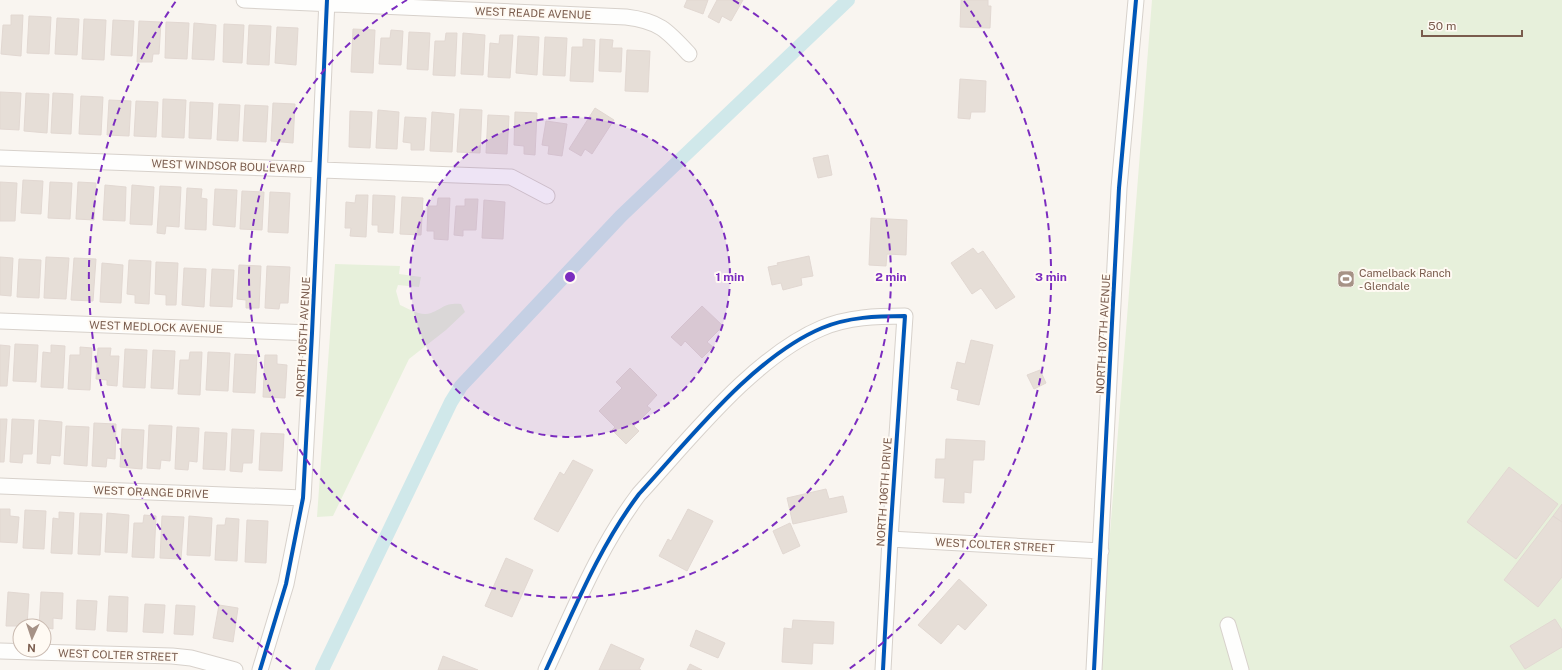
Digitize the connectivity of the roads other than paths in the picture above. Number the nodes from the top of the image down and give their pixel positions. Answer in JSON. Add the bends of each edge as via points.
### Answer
{"nodes":[{"id":1,"x":244,"y":0,"type":"edge"},
{"id":2,"x":1136,"y":0,"type":"edge"},
{"id":3,"x":326,"y":2,"type":"edge"},
{"id":4,"x":689,"y":54,"type":"dead end"},
{"id":5,"x":0,"y":158,"type":"edge"},
{"id":6,"x":318,"y":169,"type":"junction"},
{"id":7,"x":547,"y":196,"type":"dead end"},
{"id":8,"x":0,"y":321,"type":"edge"},
{"id":9,"x":312,"y":333,"type":"junction"},
{"id":10,"x":0,"y":486,"type":"edge"},
{"id":11,"x":303,"y":498,"type":"junction"},
{"id":12,"x":890,"y":539,"type":"junction"},
{"id":13,"x":1101,"y":551,"type":"junction"},
{"id":14,"x":1228,"y":625,"type":"dead end"},
{"id":15,"x":0,"y":652,"type":"edge"},
{"id":16,"x":235,"y":670,"type":"edge"},
{"id":17,"x":260,"y":670,"type":"edge"},
{"id":18,"x":546,"y":670,"type":"edge"},
{"id":19,"x":883,"y":670,"type":"edge"},
{"id":20,"x":1094,"y":670,"type":"edge"},
{"id":21,"x":1241,"y":670,"type":"edge"}],
"edges":[{"from":1,"to":3,"type":"street","name":"WEST READE AVENUE"},
{"from":2,"to":13,"type":"street","name":"NORTH 107TH AVENUE","via":[[1119,188]]},
{"from":3,"to":4,"type":"street","name":"WEST READE AVENUE","via":[[634,18],[655,23],[668,31]]},
{"from":3,"to":6,"type":"street","name":"NORTH 105TH AVENUE"},
{"from":5,"to":6,"type":"street","name":"WEST WINDSOR BOULEVARD"},
{"from":6,"to":7,"type":"street","name":"WEST WINDSOR BOULEVARD","via":[[511,177]]},
{"from":6,"to":9,"type":"street","name":"NORTH 105TH AVENUE"},
{"from":8,"to":9,"type":"street","name":"WEST MEDLOCK AVENUE"},
{"from":9,"to":11,"type":"street","name":"NORTH 105TH AVENUE"},
{"from":10,"to":11,"type":"street","name":"WEST ORANGE DRIVE"},
{"from":11,"to":17,"type":"street","name":"NORTH 105TH AVENUE","via":[[286,584]]},
{"from":12,"to":13,"type":"street","name":"WEST COLTER STREET"},
{"from":12,"to":18,"type":"street","name":"NORTH 106TH DRIVE","via":[[905,316],[852,319],[823,328],[799,339],[746,380],[623,515],[591,574]]},
{"from":12,"to":19,"type":"street","name":"NORTH 106TH DRIVE"},
{"from":13,"to":20,"type":"street","name":"NORTH 107TH AVENUE"},
{"from":14,"to":21,"type":"street"},
{"from":15,"to":16,"type":"street","name":"WEST COLTER STREET","via":[[172,656],[191,658]]}]}
